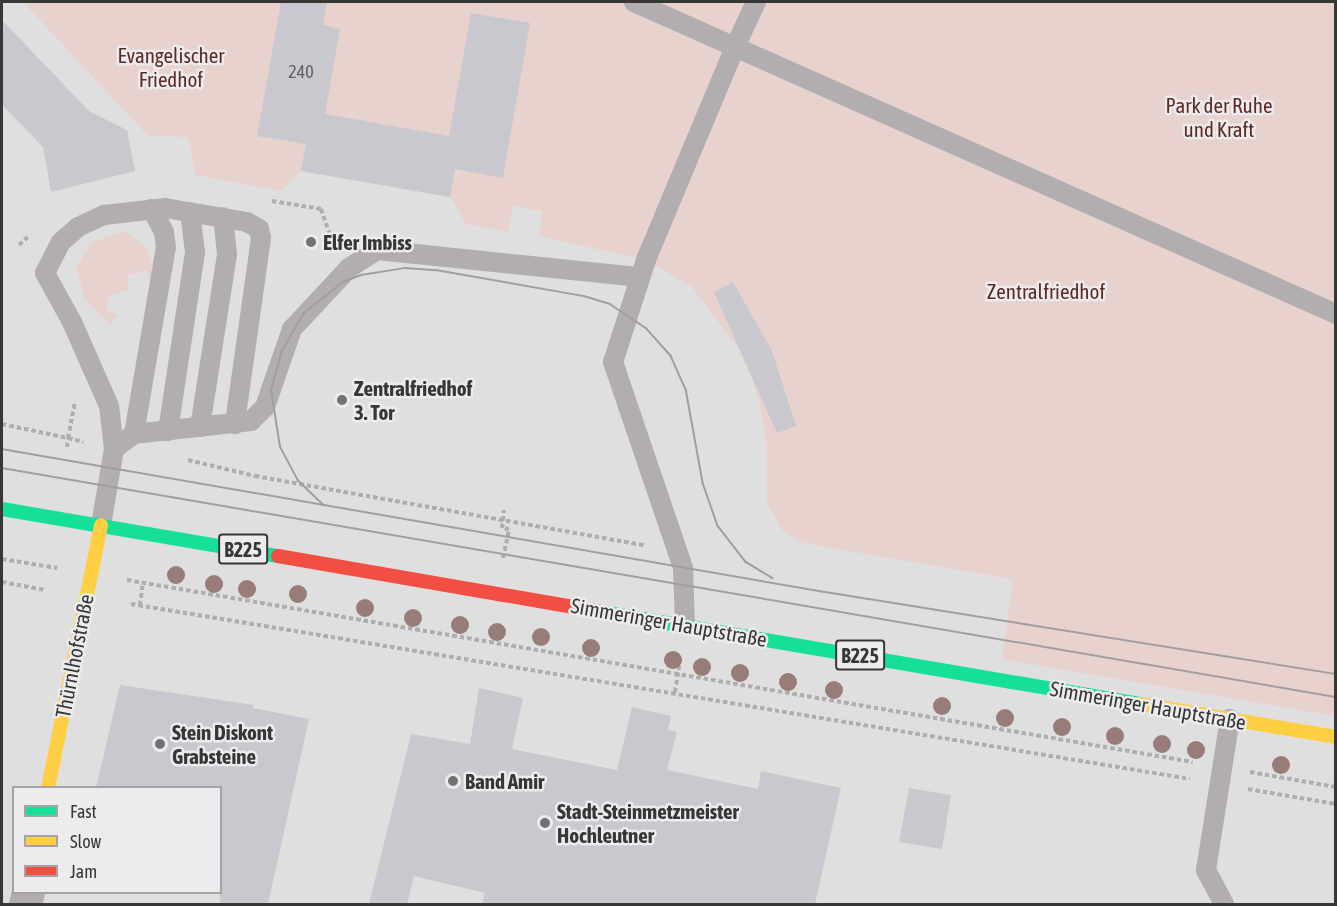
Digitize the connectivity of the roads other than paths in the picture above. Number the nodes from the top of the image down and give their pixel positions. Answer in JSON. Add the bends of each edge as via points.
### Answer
{"nodes":[{"id":1,"x":634,"y":2,"type":"edge"},
{"id":2,"x":756,"y":2,"type":"edge"},
{"id":3,"x":735,"y":47,"type":"junction"},
{"id":4,"x":152,"y":209,"type":"junction"},
{"id":5,"x":190,"y":212,"type":"junction"},
{"id":6,"x":223,"y":217,"type":"junction"},
{"id":7,"x":640,"y":277,"type":"junction"},
{"id":8,"x":1335,"y":314,"type":"edge"},
{"id":9,"x":235,"y":424,"type":"junction"},
{"id":10,"x":200,"y":427,"type":"junction"},
{"id":11,"x":168,"y":431,"type":"junction"},
{"id":12,"x":134,"y":434,"type":"junction"},
{"id":13,"x":114,"y":448,"type":"junction"},
{"id":14,"x":2,"y":509,"type":"edge"},
{"id":15,"x":101,"y":525,"type":"junction"},
{"id":16,"x":686,"y":625,"type":"junction"},
{"id":17,"x":1230,"y":719,"type":"junction"},
{"id":18,"x":1335,"y":737,"type":"edge"},
{"id":19,"x":48,"y":786,"type":"edge"},
{"id":20,"x":1224,"y":904,"type":"edge"}],
"edges":[{"from":1,"to":3,"type":"lane"},
{"from":2,"to":3,"type":"lane"},
{"from":3,"to":7,"type":"lane"},
{"from":3,"to":8,"type":"lane"},
{"from":4,"to":5,"type":"lane"},
{"from":4,"to":12,"type":"lane","via":[[164,232],[166,247]]},
{"from":4,"to":13,"type":"lane","via":[[104,215],[78,227],[61,242],[45,273],[72,322],[108,406]]},
{"from":5,"to":6,"type":"lane"},
{"from":5,"to":11,"type":"lane","via":[[195,252]]},
{"from":6,"to":9,"type":"lane","via":[[247,222],[259,229],[261,238]]},
{"from":6,"to":10,"type":"lane","via":[[227,254]]},
{"from":7,"to":9,"type":"lane","via":[[377,250],[349,268],[304,313],[282,351],[265,407],[251,422]]},
{"from":7,"to":16,"type":"lane","via":[[613,362],[683,568]]},
{"from":9,"to":10,"type":"lane"},
{"from":10,"to":11,"type":"lane"},
{"from":11,"to":12,"type":"lane"},
{"from":12,"to":13,"type":"lane"},
{"from":13,"to":15,"type":"lane"},
{"from":14,"to":15,"type":"main road","name":"Simmeringer Hauptstraße","number":"B225"},
{"from":15,"to":16,"type":"main road","name":"Simmeringer Hauptstraße","number":"B225"},
{"from":15,"to":19,"type":"main road","name":"Thürnlhofstraße"},
{"from":16,"to":17,"type":"main road","name":"Simmeringer Hauptstraße","number":"B225"},
{"from":17,"to":18,"type":"main road","name":"Simmeringer Hauptstraße","number":"B225"},
{"from":17,"to":20,"type":"lane","via":[[1206,870]]}]}
